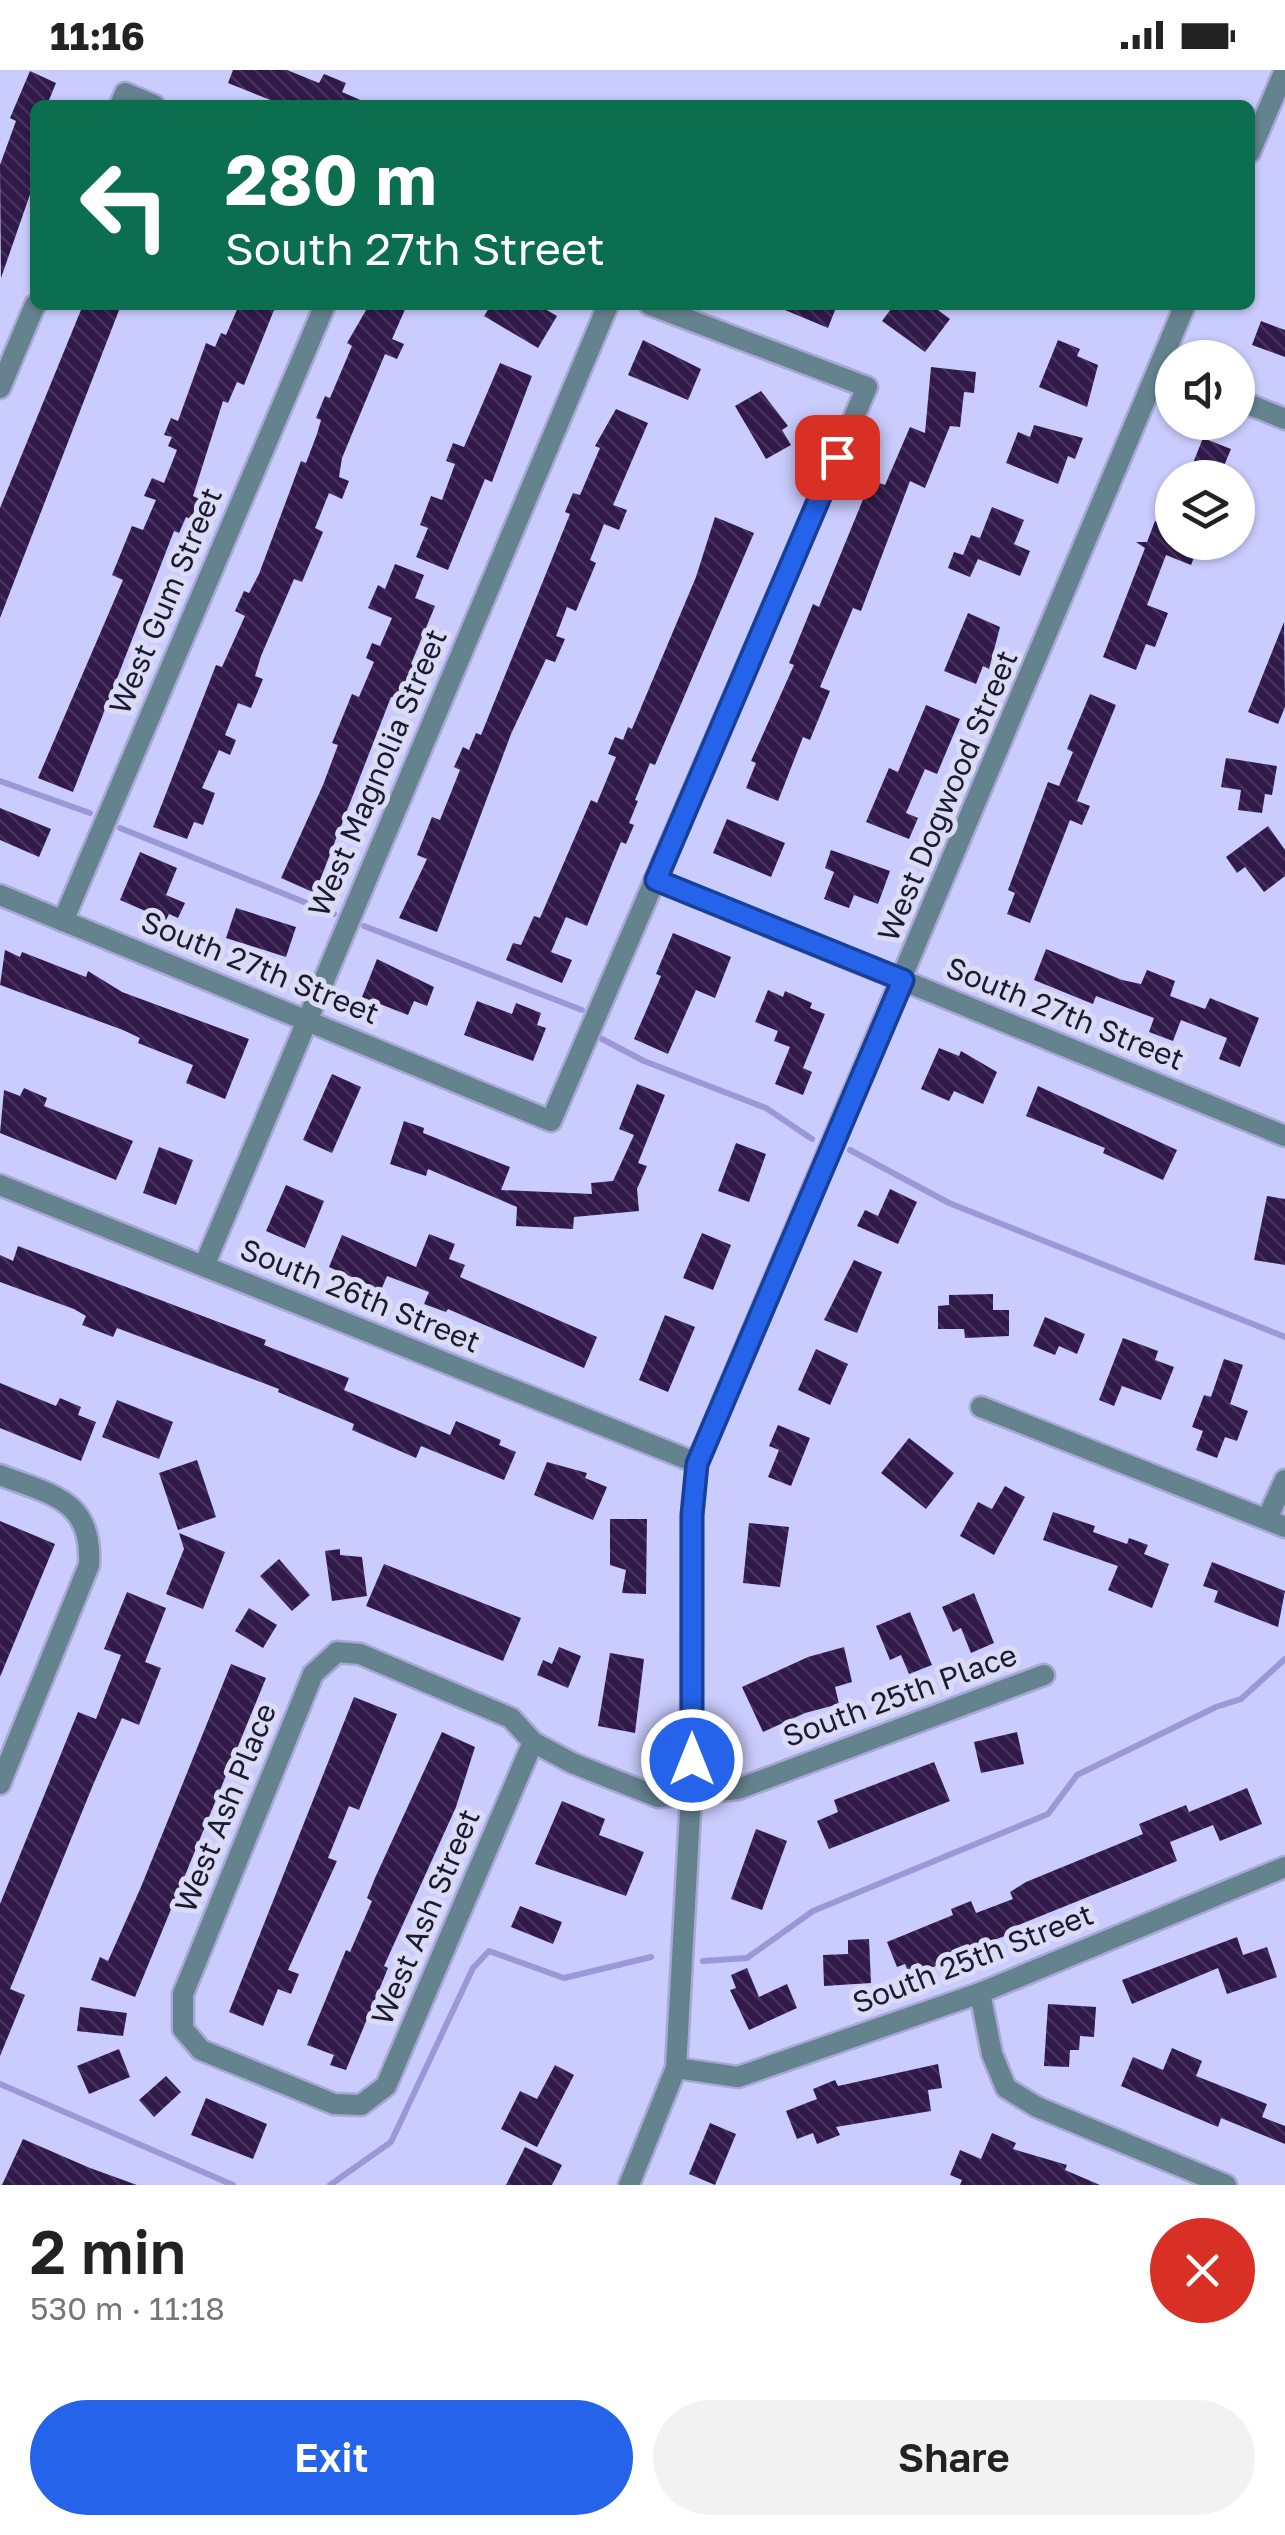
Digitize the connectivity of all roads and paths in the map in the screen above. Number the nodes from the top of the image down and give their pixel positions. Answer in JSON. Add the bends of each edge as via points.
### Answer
{"nodes":[{"id":1,"x":1285,"y":70,"type":"edge"},
{"id":2,"x":1255,"y":140,"type":"edge"},
{"id":3,"x":34,"y":310,"type":"edge"},
{"id":4,"x":322,"y":310,"type":"edge"},
{"id":5,"x":606,"y":310,"type":"edge"},
{"id":6,"x":663,"y":310,"type":"edge"},
{"id":7,"x":1184,"y":310,"type":"edge"},
{"id":8,"x":1175,"y":340,"type":"edge"},
{"id":9,"x":0,"y":388,"type":"edge"},
{"id":10,"x":1155,"y":396,"type":"edge"},
{"id":11,"x":1255,"y":407,"type":"edge"},
{"id":12,"x":1285,"y":419,"type":"edge"},
{"id":13,"x":656,"y":880,"type":"junction"},
{"id":14,"x":0,"y":895,"type":"edge"},
{"id":15,"x":63,"y":921,"type":"junction"},
{"id":16,"x":903,"y":980,"type":"junction"},
{"id":17,"x":306,"y":1018,"type":"junction"},
{"id":18,"x":1285,"y":1136,"type":"edge"},
{"id":19,"x":0,"y":1185,"type":"edge"},
{"id":20,"x":204,"y":1266,"type":"junction"},
{"id":21,"x":981,"y":1407,"type":"dead end"},
{"id":22,"x":697,"y":1464,"type":"junction"},
{"id":23,"x":0,"y":1475,"type":"edge"},
{"id":24,"x":1285,"y":1480,"type":"edge"},
{"id":25,"x":1276,"y":1523,"type":"edge"},
{"id":26,"x":337,"y":1652,"type":"joint"},
{"id":27,"x":1044,"y":1675,"type":"dead end"},
{"id":28,"x":533,"y":1742,"type":"junction"},
{"id":29,"x":0,"y":1784,"type":"edge"},
{"id":30,"x":691,"y":1796,"type":"junction"},
{"id":31,"x":1285,"y":1867,"type":"edge"},
{"id":32,"x":980,"y":1993,"type":"junction"},
{"id":33,"x":676,"y":2068,"type":"junction"},
{"id":34,"x":361,"y":2105,"type":"joint"},
{"id":35,"x":628,"y":2185,"type":"edge"},
{"id":36,"x":1226,"y":2185,"type":"edge"}],
"edges":[{"from":1,"to":2,"type":"street"},
{"from":3,"to":9,"type":"street"},
{"from":4,"to":15,"type":"street","name":"West Gum Street"},
{"from":5,"to":17,"type":"street","name":"West Magnolia Street"},
{"from":6,"to":13,"type":"street","via":[[867,387]]},
{"from":7,"to":8,"type":"street","name":"West Dogwood Street"},
{"from":10,"to":16,"type":"street","name":"West Dogwood Street"},
{"from":11,"to":12,"type":"street"},
{"from":13,"to":16,"type":"street","name":"South 27th Street"},
{"from":13,"to":17,"type":"street","name":"South 27th Street","via":[[551,1122]]},
{"from":14,"to":15,"type":"street","name":"South 27th Street"},
{"from":15,"to":17,"type":"street","name":"South 27th Street"},
{"from":16,"to":18,"type":"street","name":"South 27th Street"},
{"from":16,"to":22,"type":"street","name":"West Dogwood Street"},
{"from":17,"to":20,"type":"street","name":"West Magnolia Street"},
{"from":19,"to":20,"type":"street","name":"South 26th Street"},
{"from":20,"to":22,"type":"street","name":"South 26th Street"},
{"from":21,"to":25,"type":"street"},
{"from":22,"to":30,"type":"street","name":"West Dogwood Street"},
{"from":23,"to":29,"type":"street","via":[[77,1510],[87,1526],[89,1565]]},
{"from":24,"to":25,"type":"street"},
{"from":26,"to":28,"type":"street","name":"South 25th Place","via":[[360,1654],[511,1718]]},
{"from":26,"to":34,"type":"street","name":"West Ash Place","via":[[313,1674],[182,1994],[183,2029],[202,2050],[334,2104]]},
{"from":27,"to":30,"type":"street","name":"South 25th Place","via":[[738,1788]]},
{"from":28,"to":30,"type":"street","name":"South 25th Place","via":[[658,1797]]},
{"from":28,"to":34,"type":"street","name":"West Ash Street","via":[[386,2086]]},
{"from":30,"to":33,"type":"street","name":"West Dogwood Street"},
{"from":31,"to":32,"type":"street","name":"South 25th Street"},
{"from":32,"to":33,"type":"street","name":"South 25th Street","via":[[738,2077]]},
{"from":32,"to":36,"type":"street","via":[[1006,2088]]},
{"from":33,"to":35,"type":"street","name":"West Dogwood Street"}]}
